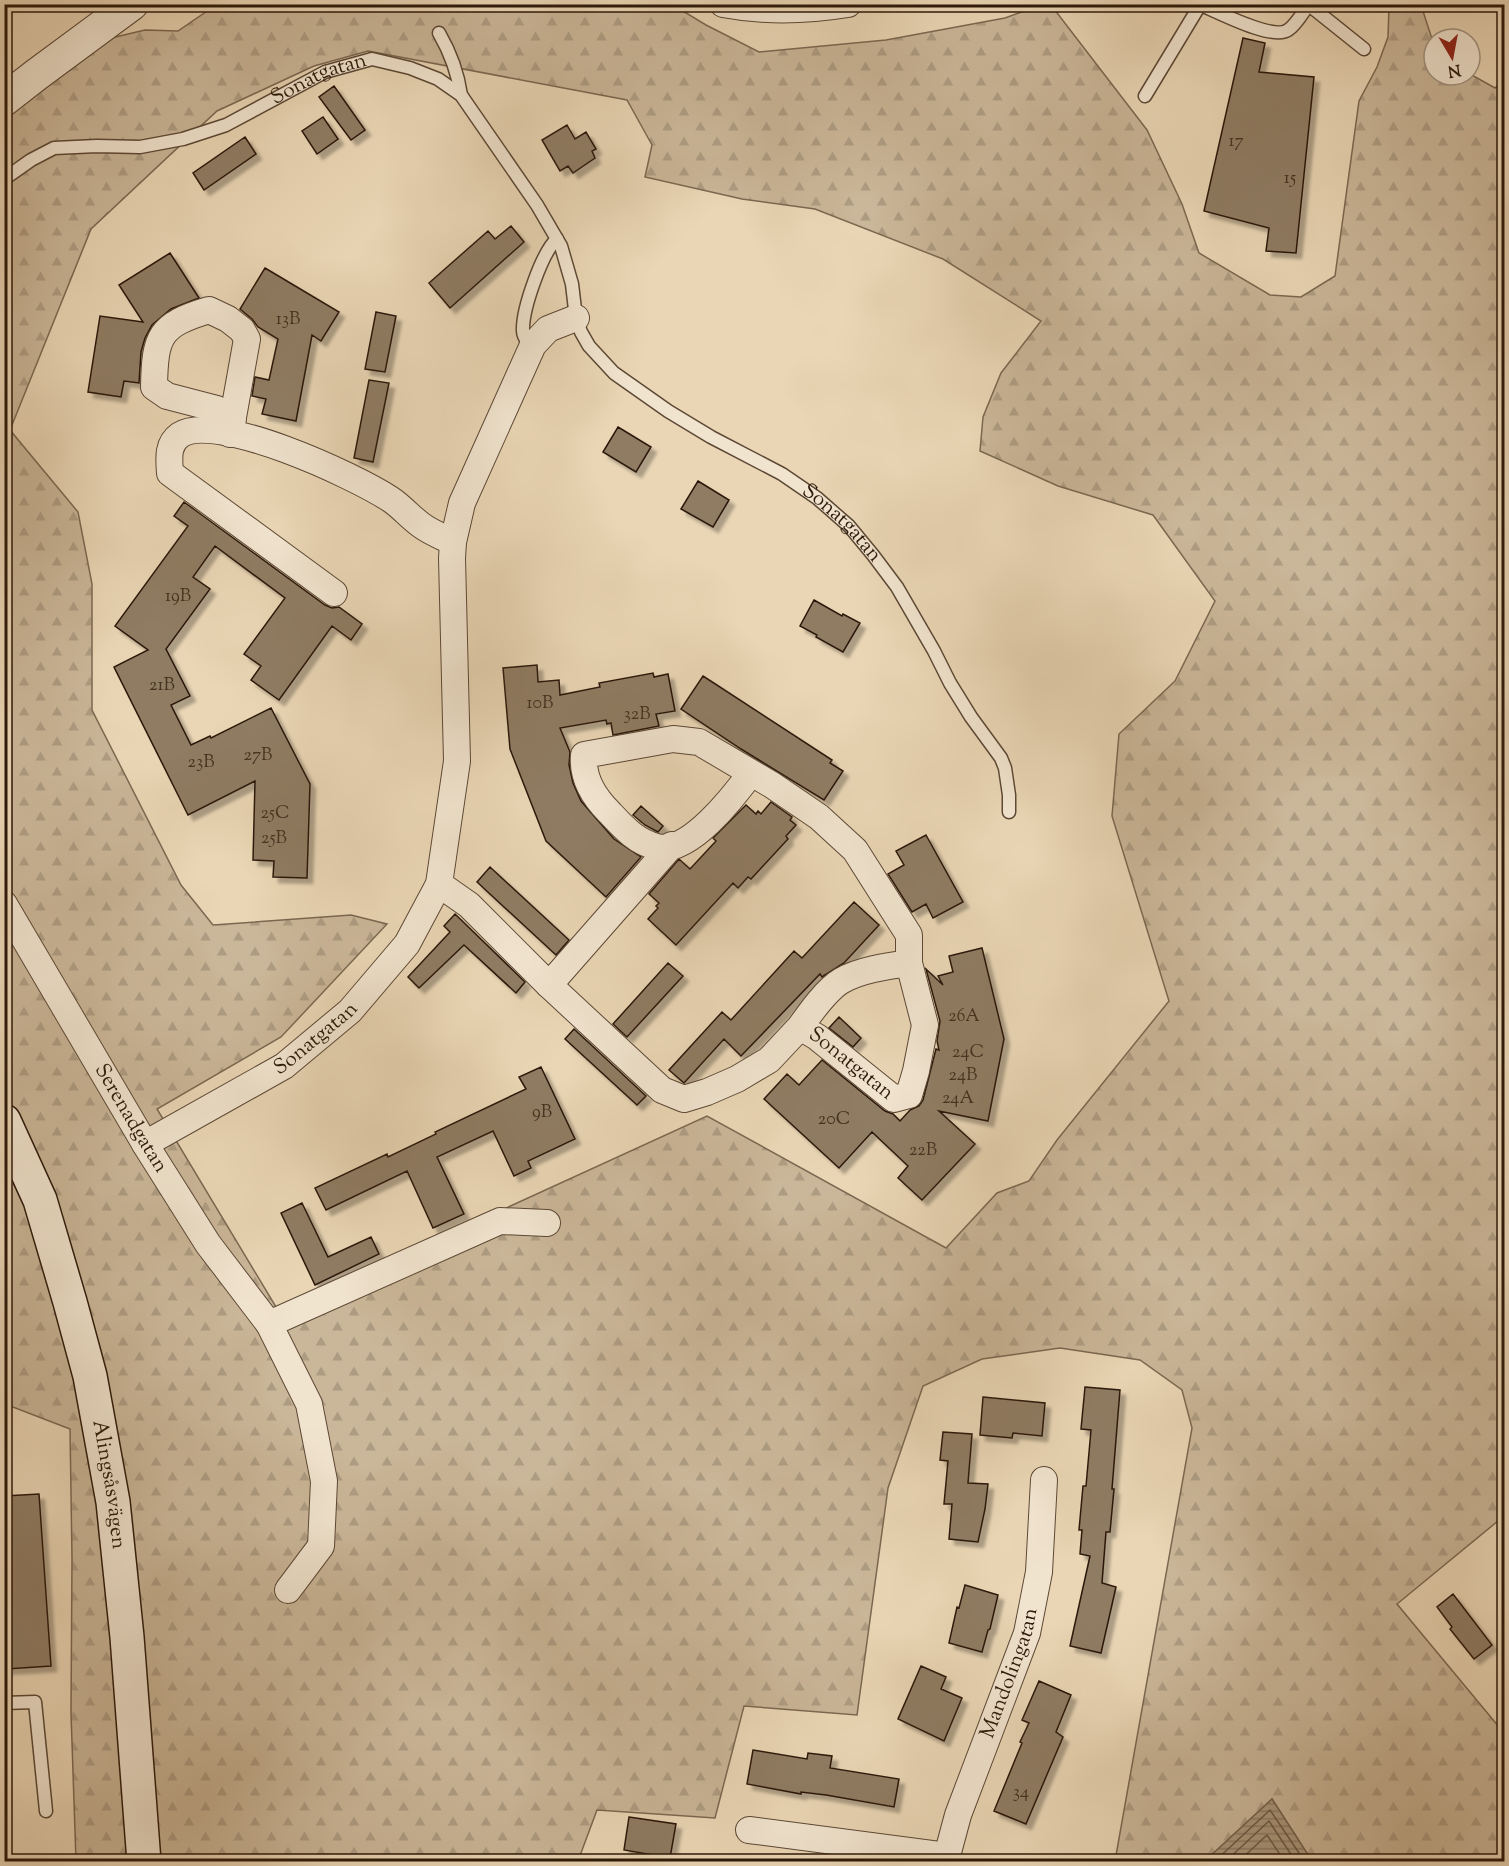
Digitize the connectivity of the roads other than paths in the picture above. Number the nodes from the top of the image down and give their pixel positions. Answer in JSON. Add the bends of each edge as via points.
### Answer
{"nodes":[{"id":1,"x":132,"y":4,"type":"edge"},
{"id":2,"x":723,"y":4,"type":"edge"},
{"id":3,"x":848,"y":4,"type":"edge"},
{"id":4,"x":1199,"y":5,"type":"edge"},
{"id":5,"x":1309,"y":5,"type":"edge"},
{"id":6,"x":439,"y":33,"type":"dead end"},
{"id":7,"x":1364,"y":49,"type":"dead end"},
{"id":8,"x":460,"y":95,"type":"junction"},
{"id":9,"x":1144,"y":96,"type":"dead end"},
{"id":10,"x":4,"y":100,"type":"edge"},
{"id":11,"x":4,"y":179,"type":"edge"},
{"id":12,"x":557,"y":239,"type":"junction"},
{"id":13,"x":576,"y":318,"type":"junction"},
{"id":14,"x":531,"y":349,"type":"junction"},
{"id":15,"x":231,"y":426,"type":"junction"},
{"id":16,"x":453,"y":542,"type":"junction"},
{"id":17,"x":334,"y":593,"type":"dead end"},
{"id":18,"x":752,"y":773,"type":"junction"},
{"id":19,"x":1009,"y":813,"type":"dead end"},
{"id":20,"x":672,"y":845,"type":"junction"},
{"id":21,"x":439,"y":884,"type":"junction"},
{"id":22,"x":4,"y":904,"type":"edge"},
{"id":23,"x":909,"y":963,"type":"junction"},
{"id":24,"x":549,"y":985,"type":"junction"},
{"id":25,"x":800,"y":1027,"type":"junction"},
{"id":26,"x":4,"y":1121,"type":"edge"},
{"id":27,"x":145,"y":1144,"type":"junction"},
{"id":28,"x":547,"y":1223,"type":"dead end"},
{"id":29,"x":268,"y":1324,"type":"junction"},
{"id":30,"x":1044,"y":1480,"type":"dead end"},
{"id":31,"x":288,"y":1590,"type":"dead end"},
{"id":32,"x":4,"y":1703,"type":"edge"},
{"id":33,"x":46,"y":1810,"type":"dead end"},
{"id":34,"x":749,"y":1830,"type":"dead end"},
{"id":35,"x":948,"y":1859,"type":"edge"},
{"id":36,"x":144,"y":1862,"type":"edge"}],
"edges":[{"from":1,"to":10,"type":"street"},
{"from":2,"to":3,"type":"street","via":[[777,11]]},
{"from":4,"to":5,"type":"lane","via":[[1278,34],[1288,30]]},
{"from":4,"to":9,"type":"lane"},
{"from":5,"to":7,"type":"lane"},
{"from":6,"to":8,"type":"lane","via":[[459,81]]},
{"from":8,"to":11,"type":"lane","name":"Sonatgatan","via":[[438,79],[372,59],[325,72],[226,124],[183,139],[140,147],[54,148]]},
{"from":8,"to":12,"type":"lane","name":"Sonatgatan"},
{"from":12,"to":13,"type":"lane","name":"Sonatgatan","via":[[572,284]]},
{"from":12,"to":14,"type":"lane","via":[[542,260],[526,313],[523,331]]},
{"from":13,"to":14,"type":"street","name":"Sonatgatan","via":[[548,329]]},
{"from":13,"to":19,"type":"lane","name":"Sonatgatan","via":[[589,346],[614,373],[668,411],[782,474],[849,526],[897,587],[950,683],[1001,758]]},
{"from":14,"to":16,"type":"street","name":"Sonatgatan","via":[[462,503]]},
{"from":15,"to":15,"type":"street","via":[[247,339],[228,319],[209,310],[185,317],[161,335],[154,387],[167,396],[217,409]]},
{"from":15,"to":16,"type":"street","via":[[341,471],[391,499],[423,527]]},
{"from":15,"to":17,"type":"street","via":[[196,429],[180,436],[169,451],[170,473]]},
{"from":16,"to":21,"type":"street","name":"Sonatgatan","via":[[457,761]]},
{"from":18,"to":20,"type":"street","via":[[704,827],[686,842]]},
{"from":18,"to":20,"type":"street","name":"Sonatgatan","via":[[699,741],[673,739],[584,755],[591,789],[606,810],[643,842],[659,848]]},
{"from":18,"to":23,"type":"street","name":"Sonatgatan","via":[[819,817],[855,850],[909,935]]},
{"from":20,"to":24,"type":"street"},
{"from":21,"to":24,"type":"street","name":"Sonatgatan","via":[[469,905]]},
{"from":21,"to":27,"type":"street","name":"Sonatgatan","via":[[407,945],[350,1011],[284,1066]]},
{"from":22,"to":27,"type":"street","name":"Serenadgatan"},
{"from":23,"to":25,"type":"street","name":"Sonatgatan","via":[[880,967],[840,981]]},
{"from":23,"to":25,"type":"street","name":"Sonatgatan","via":[[925,1025],[909,1095],[894,1099]]},
{"from":24,"to":25,"type":"street","name":"Sonatgatan","via":[[662,1090],[684,1099],[737,1079],[769,1060]]},
{"from":26,"to":36,"type":"main road","name":"Alingsåsvägen","via":[[40,1200],[94,1399],[113,1502]]},
{"from":27,"to":29,"type":"street","name":"Serenadgatan","via":[[208,1244]]},
{"from":28,"to":29,"type":"street","via":[[500,1221]]},
{"from":29,"to":31,"type":"street","name":"Serenadgatan","via":[[309,1404],[324,1481],[321,1546]]},
{"from":30,"to":35,"type":"street","name":"Mandolingatan","via":[[1039,1572],[1028,1633],[958,1815]]},
{"from":32,"to":33,"type":"lane","via":[[35,1702]]},
{"from":34,"to":35,"type":"street"}]}
